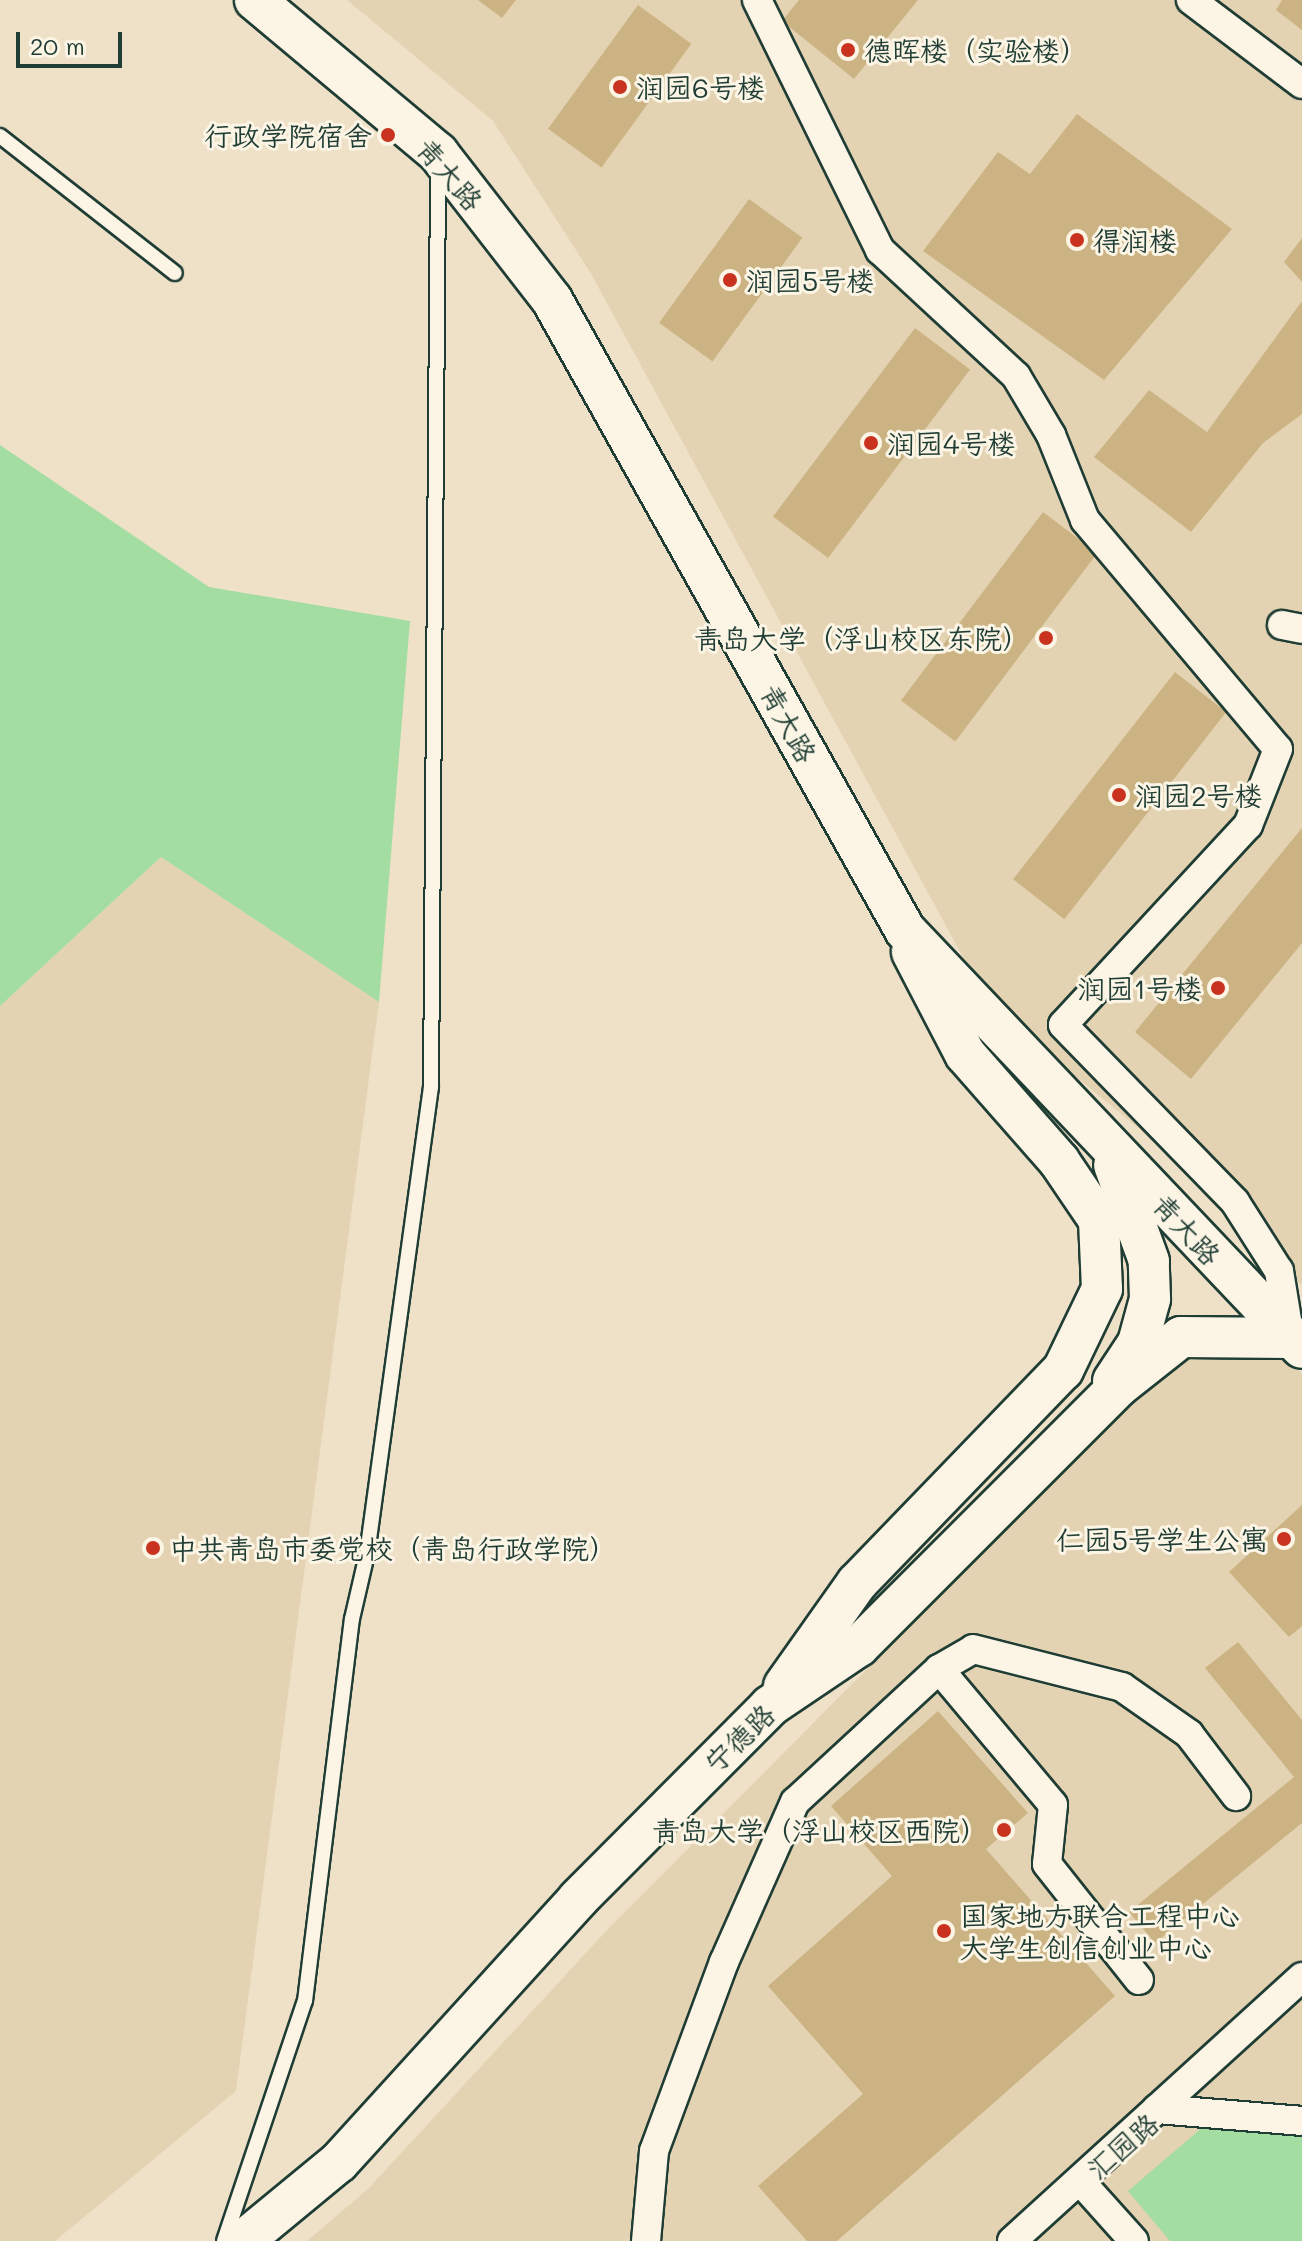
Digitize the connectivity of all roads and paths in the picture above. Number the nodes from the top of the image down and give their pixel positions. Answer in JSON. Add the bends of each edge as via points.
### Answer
{"nodes":[{"id":1,"x":255,"y":0,"type":"edge"},
{"id":2,"x":757,"y":0,"type":"edge"},
{"id":3,"x":1191,"y":0,"type":"edge"},
{"id":4,"x":1302,"y":84,"type":"edge"},
{"id":5,"x":0,"y":136,"type":"edge"},
{"id":6,"x":438,"y":153,"type":"junction"},
{"id":7,"x":175,"y":273,"type":"dead end"},
{"id":8,"x":905,"y":930,"type":"junction"},
{"id":9,"x":1099,"y":1136,"type":"junction"},
{"id":10,"x":1296,"y":1343,"type":"edge"},
{"id":11,"x":1093,"y":1412,"type":"junction"},
{"id":12,"x":939,"y":1669,"type":"junction"},
{"id":13,"x":770,"y":1706,"type":"junction"},
{"id":14,"x":1236,"y":1796,"type":"dead end"},
{"id":15,"x":1302,"y":1977,"type":"edge"},
{"id":16,"x":1139,"y":1980,"type":"dead end"},
{"id":17,"x":1157,"y":2109,"type":"junction"},
{"id":18,"x":1302,"y":2121,"type":"edge"},
{"id":19,"x":1081,"y":2182,"type":"junction"},
{"id":20,"x":224,"y":2241,"type":"edge"},
{"id":21,"x":243,"y":2241,"type":"edge"},
{"id":22,"x":646,"y":2241,"type":"edge"},
{"id":23,"x":1012,"y":2241,"type":"edge"},
{"id":24,"x":1134,"y":2241,"type":"edge"}],
"edges":[{"from":1,"to":6,"type":"street","name":"青大路"},
{"from":2,"to":10,"type":"street","via":[[880,250],[1016,376],[1051,435],[1085,520],[1278,749],[1248,825],[1063,1025],[1235,1202],[1279,1271]]},
{"from":3,"to":4,"type":"street"},
{"from":5,"to":7,"type":"lane"},
{"from":6,"to":8,"type":"street","name":"青大路","via":[[552,300]]},
{"from":6,"to":20,"type":"lane","via":[[431,1087],[367,1554],[352,1619],[305,2001]]},
{"from":8,"to":9,"type":"street","name":"青大路"},
{"from":8,"to":13,"type":"street","via":[[920,980],[965,1054],[1059,1161],[1099,1220],[1102,1289],[1063,1370],[857,1583]]},
{"from":9,"to":10,"type":"street","name":"青大路"},
{"from":9,"to":11,"type":"street","via":[[1129,1195],[1149,1261],[1150,1299],[1138,1343]]},
{"from":10,"to":11,"type":"street","name":"宁德路","via":[[1181,1337]]},
{"from":11,"to":13,"type":"street","name":"宁德路","via":[[859,1646]]},
{"from":12,"to":14,"type":"street","via":[[973,1649],[1122,1687],[1189,1734]]},
{"from":12,"to":16,"type":"street","via":[[1053,1805],[1047,1864]]},
{"from":12,"to":22,"type":"street","via":[[795,1802],[724,1962],[654,2151]]},
{"from":13,"to":21,"type":"street","name":"宁德路","via":[[578,1899],[339,2162]]},
{"from":15,"to":17,"type":"street"},
{"from":17,"to":18,"type":"street","name":"汇园路"},
{"from":17,"to":19,"type":"street","name":"汇园路"},
{"from":19,"to":23,"type":"street","name":"汇园路"},
{"from":19,"to":24,"type":"street"}]}
